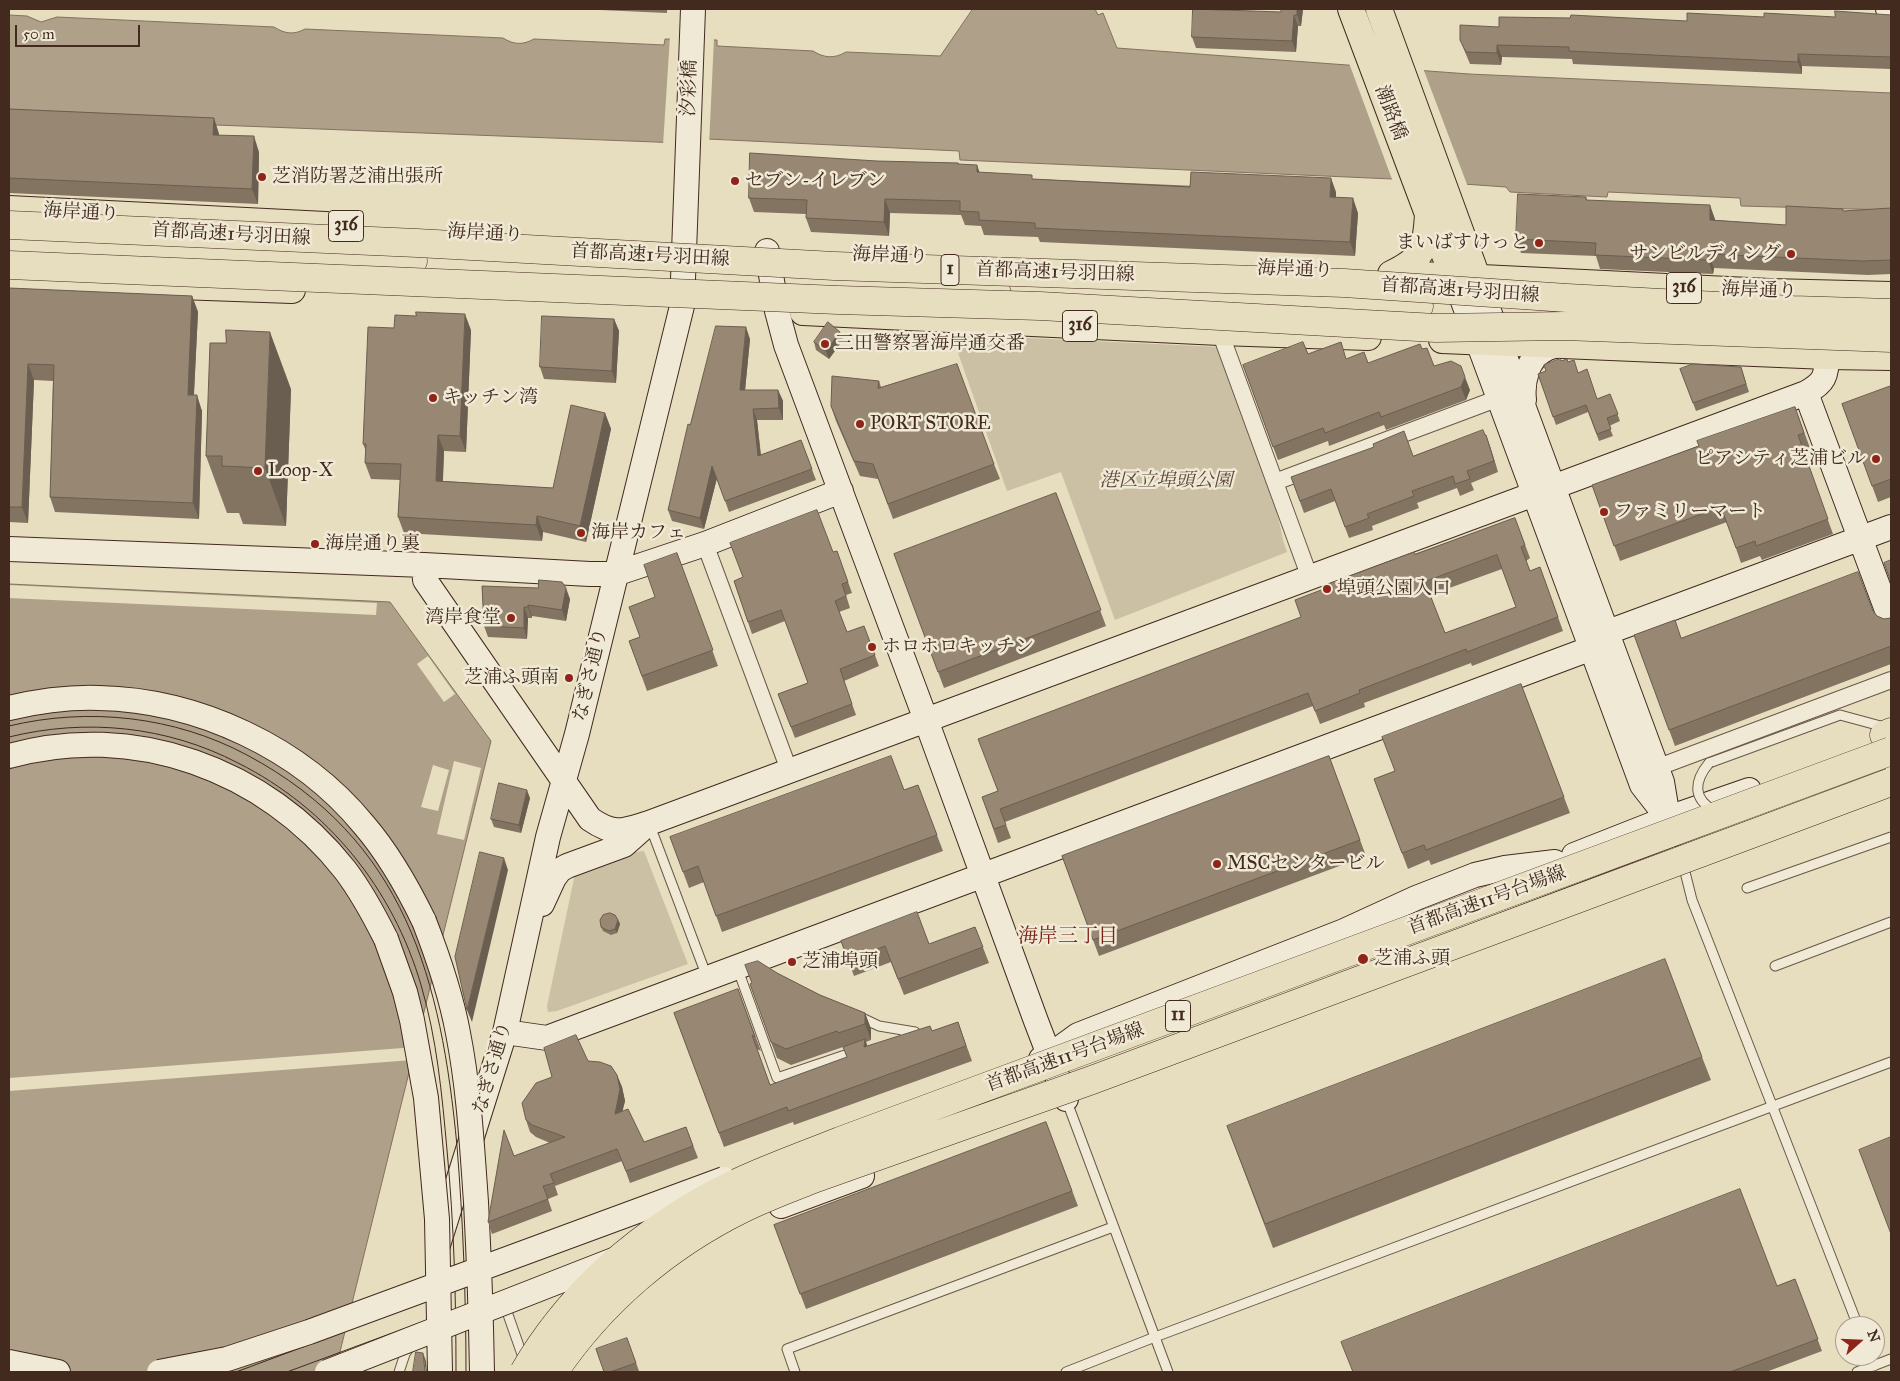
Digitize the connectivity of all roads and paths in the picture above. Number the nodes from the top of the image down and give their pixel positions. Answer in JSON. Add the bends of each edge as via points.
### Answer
{"nodes":[{"id":1,"x":1888,"y":9,"type":"edge"},
{"id":2,"x":1891,"y":9,"type":"edge"},
{"id":3,"x":693,"y":16,"type":"edge"},
{"id":4,"x":1354,"y":16,"type":"edge"},
{"id":5,"x":1382,"y":17,"type":"edge"},
{"id":6,"x":688,"y":152,"type":"joint"},
{"id":7,"x":1434,"y":207,"type":"junction"},
{"id":8,"x":9,"y":209,"type":"edge"},
{"id":9,"x":9,"y":225,"type":"edge"},
{"id":10,"x":414,"y":230,"type":"junction"},
{"id":11,"x":9,"y":244,"type":"edge"},
{"id":12,"x":684,"y":245,"type":"junction"},
{"id":13,"x":767,"y":251,"type":"junction"},
{"id":14,"x":869,"y":255,"type":"junction"},
{"id":15,"x":9,"y":265,"type":"edge"},
{"id":16,"x":1391,"y":274,"type":"junction"},
{"id":17,"x":1466,"y":277,"type":"junction"},
{"id":18,"x":9,"y":280,"type":"edge"},
{"id":19,"x":267,"y":290,"type":"junction"},
{"id":20,"x":1891,"y":294,"type":"edge"},
{"id":21,"x":1567,"y":298,"type":"junction"},
{"id":22,"x":682,"y":306,"type":"junction"},
{"id":23,"x":1040,"y":306,"type":"junction"},
{"id":24,"x":777,"y":311,"type":"junction"},
{"id":25,"x":1891,"y":313,"type":"edge"},
{"id":26,"x":1220,"y":332,"type":"junction"},
{"id":27,"x":1891,"y":338,"type":"edge"},
{"id":28,"x":1489,"y":341,"type":"junction"},
{"id":29,"x":1561,"y":344,"type":"junction"},
{"id":30,"x":1827,"y":356,"type":"junction"},
{"id":31,"x":1891,"y":357,"type":"edge"},
{"id":32,"x":1806,"y":393,"type":"junction"},
{"id":33,"x":1500,"y":398,"type":"junction"},
{"id":34,"x":1527,"y":415,"type":"junction"},
{"id":35,"x":1275,"y":482,"type":"junction"},
{"id":36,"x":1545,"y":490,"type":"junction"},
{"id":37,"x":840,"y":491,"type":"junction"},
{"id":38,"x":1891,"y":527,"type":"edge"},
{"id":39,"x":1860,"y":539,"type":"junction"},
{"id":40,"x":705,"y":544,"type":"junction"},
{"id":41,"x":9,"y":549,"type":"edge"},
{"id":42,"x":424,"y":565,"type":"junction"},
{"id":43,"x":615,"y":574,"type":"junction"},
{"id":44,"x":1310,"y":578,"type":"junction"},
{"id":45,"x":1891,"y":621,"type":"edge"},
{"id":46,"x":1600,"y":640,"type":"junction"},
{"id":47,"x":1891,"y":680,"type":"edge"},
{"id":48,"x":9,"y":708,"type":"edge"},
{"id":49,"x":926,"y":720,"type":"junction"},
{"id":50,"x":1891,"y":731,"type":"edge"},
{"id":51,"x":1891,"y":744,"type":"edge"},
{"id":52,"x":1891,"y":751,"type":"edge"},
{"id":53,"x":9,"y":756,"type":"edge"},
{"id":54,"x":1891,"y":757,"type":"edge"},
{"id":55,"x":1656,"y":768,"type":"junction"},
{"id":56,"x":789,"y":770,"type":"junction"},
{"id":57,"x":563,"y":781,"type":"junction"},
{"id":58,"x":1891,"y":782,"type":"edge"},
{"id":59,"x":1891,"y":787,"type":"edge"},
{"id":60,"x":649,"y":823,"type":"junction"},
{"id":61,"x":1675,"y":824,"type":"junction"},
{"id":62,"x":1891,"y":836,"type":"edge"},
{"id":63,"x":1681,"y":856,"type":"junction"},
{"id":64,"x":1555,"y":862,"type":"junction"},
{"id":65,"x":983,"y":875,"type":"junction"},
{"id":66,"x":1748,"y":888,"type":"dead end"},
{"id":67,"x":1891,"y":922,"type":"edge"},
{"id":68,"x":526,"y":936,"type":"junction"},
{"id":69,"x":1775,"y":966,"type":"dead end"},
{"id":70,"x":737,"y":967,"type":"junction"},
{"id":71,"x":707,"y":978,"type":"junction"},
{"id":72,"x":846,"y":1011,"type":"edge"},
{"id":73,"x":505,"y":1032,"type":"junction"},
{"id":74,"x":896,"y":1038,"type":"edge"},
{"id":75,"x":869,"y":1047,"type":"edge"},
{"id":76,"x":1049,"y":1056,"type":"junction"},
{"id":77,"x":1891,"y":1062,"type":"edge"},
{"id":78,"x":1066,"y":1099,"type":"junction"},
{"id":79,"x":1774,"y":1107,"type":"junction"},
{"id":80,"x":455,"y":1192,"type":"junction"},
{"id":81,"x":1113,"y":1226,"type":"junction"},
{"id":82,"x":506,"y":1309,"type":"junction"},
{"id":83,"x":1854,"y":1316,"type":"edge"},
{"id":84,"x":430,"y":1317,"type":"junction"},
{"id":85,"x":1154,"y":1337,"type":"junction"},
{"id":86,"x":9,"y":1362,"type":"edge"},
{"id":87,"x":1874,"y":1366,"type":"edge"},
{"id":88,"x":58,"y":1372,"type":"edge"},
{"id":89,"x":159,"y":1372,"type":"edge"},
{"id":90,"x":327,"y":1372,"type":"edge"},
{"id":91,"x":399,"y":1372,"type":"edge"},
{"id":92,"x":440,"y":1372,"type":"edge"},
{"id":93,"x":482,"y":1372,"type":"edge"},
{"id":94,"x":524,"y":1372,"type":"edge"},
{"id":95,"x":528,"y":1372,"type":"edge"},
{"id":96,"x":554,"y":1372,"type":"edge"},
{"id":97,"x":796,"y":1372,"type":"edge"},
{"id":98,"x":1066,"y":1372,"type":"edge"},
{"id":99,"x":1168,"y":1372,"type":"edge"},
{"id":100,"x":1856,"y":1372,"type":"edge"}],
"edges":[{"from":1,"to":2,"type":"street"},
{"from":3,"to":6,"type":"street","name":"汐彩橋"},
{"from":4,"to":7,"type":"main road","name":"潮路橋"},
{"from":5,"to":7,"type":"main road","name":"潮路橋"},
{"from":6,"to":12,"type":"street","name":"なぎさ通り"},
{"from":7,"to":16,"type":"main road","via":[[1420,255]]},
{"from":7,"to":17,"type":"main road"},
{"from":8,"to":10,"type":"main road","name":"海岸通り","number":"316"},
{"from":9,"to":21,"type":"highway","name":"首都高速1号羽田線","number":"1","bridge":true,"via":[[834,266],[1344,283]]},
{"from":10,"to":11,"type":"highway","via":[[314,251],[268,255]]},
{"from":10,"to":12,"type":"main road","name":"海岸通り","number":"316"},
{"from":12,"to":13,"type":"main road","name":"海岸通り","number":"316"},
{"from":12,"to":22,"type":"street","name":"なぎさ通り"},
{"from":13,"to":14,"type":"main road","name":"海岸通り","number":"316"},
{"from":13,"to":24,"type":"street"},
{"from":14,"to":16,"type":"main road","name":"海岸通り","number":"316"},
{"from":14,"to":21,"type":"highway","via":[[985,283],[1419,306],[1540,308]]},
{"from":15,"to":23,"type":"highway","name":"首都高速1号羽田線","number":"1","bridge":true},
{"from":16,"to":17,"type":"main road","name":"海岸通り","number":"316"},
{"from":17,"to":20,"type":"main road","name":"海岸通り","number":"316","via":[[1769,292]]},
{"from":17,"to":28,"type":"street"},
{"from":18,"to":19,"type":"main road","number":"316"},
{"from":19,"to":22,"type":"main road","number":"316"},
{"from":19,"to":23,"type":"highway","bridge":true,"via":[[342,269],[413,261],[828,282]]},
{"from":21,"to":25,"type":"highway","name":"首都高速1号羽田線","number":"1","bridge":true},
{"from":22,"to":24,"type":"main road","number":"316"},
{"from":22,"to":43,"type":"street","name":"なぎさ通り"},
{"from":23,"to":27,"type":"highway","name":"首都高速1号羽田線","number":"1","bridge":true,"via":[[1436,328],[1564,326]]},
{"from":24,"to":26,"type":"main road","number":"316"},
{"from":24,"to":37,"type":"street","via":[[786,345]]},
{"from":26,"to":28,"type":"main road","number":"316"},
{"from":26,"to":35,"type":"street"},
{"from":28,"to":29,"type":"main road","number":"316"},
{"from":28,"to":33,"type":"street"},
{"from":28,"to":34,"type":"street"},
{"from":29,"to":30,"type":"main road","number":"316"},
{"from":29,"to":34,"type":"street","via":[[1546,348],[1528,368],[1523,391]]},
{"from":30,"to":31,"type":"main road","number":"316"},
{"from":30,"to":32,"type":"street","via":[[1823,381]]},
{"from":32,"to":36,"type":"street"},
{"from":32,"to":39,"type":"street"},
{"from":33,"to":35,"type":"street"},
{"from":33,"to":36,"type":"street"},
{"from":34,"to":36,"type":"street"},
{"from":35,"to":44,"type":"street"},
{"from":36,"to":44,"type":"street"},
{"from":36,"to":46,"type":"street"},
{"from":37,"to":40,"type":"street"},
{"from":37,"to":49,"type":"street"},
{"from":38,"to":39,"type":"street"},
{"from":39,"to":45,"type":"street"},
{"from":39,"to":46,"type":"street"},
{"from":40,"to":43,"type":"street"},
{"from":40,"to":56,"type":"street"},
{"from":41,"to":42,"type":"street"},
{"from":42,"to":43,"type":"street"},
{"from":42,"to":57,"type":"street","via":[[426,580]]},
{"from":43,"to":57,"type":"street","name":"なぎさ通り"},
{"from":44,"to":49,"type":"street"},
{"from":46,"to":55,"type":"street"},
{"from":46,"to":61,"type":"street","via":[[1642,785]]},
{"from":46,"to":65,"type":"street"},
{"from":47,"to":55,"type":"street"},
{"from":48,"to":93,"type":"street","bridge":true,"via":[[68,698],[100,698],[159,705],[220,722],[274,749],[299,766],[344,803],[381,846],[398,870],[424,921],[458,1032],[471,1136]]},
{"from":49,"to":56,"type":"street"},
{"from":49,"to":65,"type":"street"},
{"from":50,"to":54,"type":"lane","bridge":true,"via":[[1840,714],[1709,764],[1702,772],[1697,790],[1707,807],[1731,816]]},
{"from":50,"to":61,"type":"highway","bridge":true,"via":[[1776,777]]},
{"from":51,"to":61,"type":"street"},
{"from":52,"to":61,"type":"highway","name":"首都高速11号台場線","number":"11","bridge":true},
{"from":53,"to":92,"type":"street","bridge":true,"via":[[60,746],[124,746],[175,755],[206,766],[245,784],[289,813],[327,849],[361,893],[396,965],[420,1058],[437,1220]]},
{"from":55,"to":61,"type":"street"},
{"from":56,"to":60,"type":"street"},
{"from":57,"to":60,"type":"street","via":[[590,819],[609,830],[618,832]]},
{"from":57,"to":68,"type":"street","name":"なぎさ通り"},
{"from":58,"to":96,"type":"highway","name":"首都高速11号台場線","number":"11","bridge":true,"via":[[1092,1080],[816,1178],[743,1209],[694,1236],[635,1280],[595,1319]]},
{"from":59,"to":63,"type":"street"},
{"from":60,"to":68,"type":"street","via":[[624,845],[560,870]]},
{"from":60,"to":71,"type":"lane"},
{"from":61,"to":63,"type":"street"},
{"from":61,"to":64,"type":"street"},
{"from":61,"to":94,"type":"highway","name":"首都高速11号台場線","number":"11","bridge":true,"via":[[737,1183],[677,1216],[612,1265],[572,1305]]},
{"from":62,"to":66,"type":"lane"},
{"from":63,"to":78,"type":"street","via":[[1628,894],[1108,1087]]},
{"from":63,"to":79,"type":"lane","via":[[1692,900]]},
{"from":63,"to":90,"type":"street","bridge":true,"via":[[514,1298]]},
{"from":64,"to":76,"type":"street","via":[[1475,875],[1344,931],[1078,1034]]},
{"from":64,"to":89,"type":"street","bridge":true,"via":[[1454,906],[1282,972],[309,1332],[227,1359]]},
{"from":65,"to":70,"type":"street","via":[[765,960]]},
{"from":65,"to":76,"type":"street"},
{"from":67,"to":69,"type":"lane"},
{"from":68,"to":73,"type":"street","name":"なぎさ通り"},
{"from":70,"to":71,"type":"street"},
{"from":70,"to":75,"type":"lane","via":[[777,1078]]},
{"from":71,"to":73,"type":"street","via":[[547,1038]]},
{"from":72,"to":74,"type":"lane","via":[[879,1026],[915,1032]]},
{"from":73,"to":80,"type":"street","name":"なぎさ通り"},
{"from":76,"to":78,"type":"street"},
{"from":76,"to":80,"type":"street","via":[[509,1256],[490,1255],[474,1243]]},
{"from":77,"to":79,"type":"lane"},
{"from":78,"to":81,"type":"lane"},
{"from":78,"to":82,"type":"street"},
{"from":79,"to":83,"type":"lane"},
{"from":79,"to":85,"type":"lane"},
{"from":80,"to":84,"type":"street","name":"なぎさ通り","via":[[427,1280]]},
{"from":81,"to":85,"type":"lane"},
{"from":81,"to":97,"type":"lane","via":[[787,1349]]},
{"from":82,"to":84,"type":"street","via":[[461,1326]]},
{"from":82,"to":95,"type":"lane"},
{"from":84,"to":91,"type":"lane","via":[[405,1354]]},
{"from":85,"to":98,"type":"lane"},
{"from":85,"to":99,"type":"lane"},
{"from":86,"to":88,"type":"street"},
{"from":87,"to":100,"type":"lane"}]}
